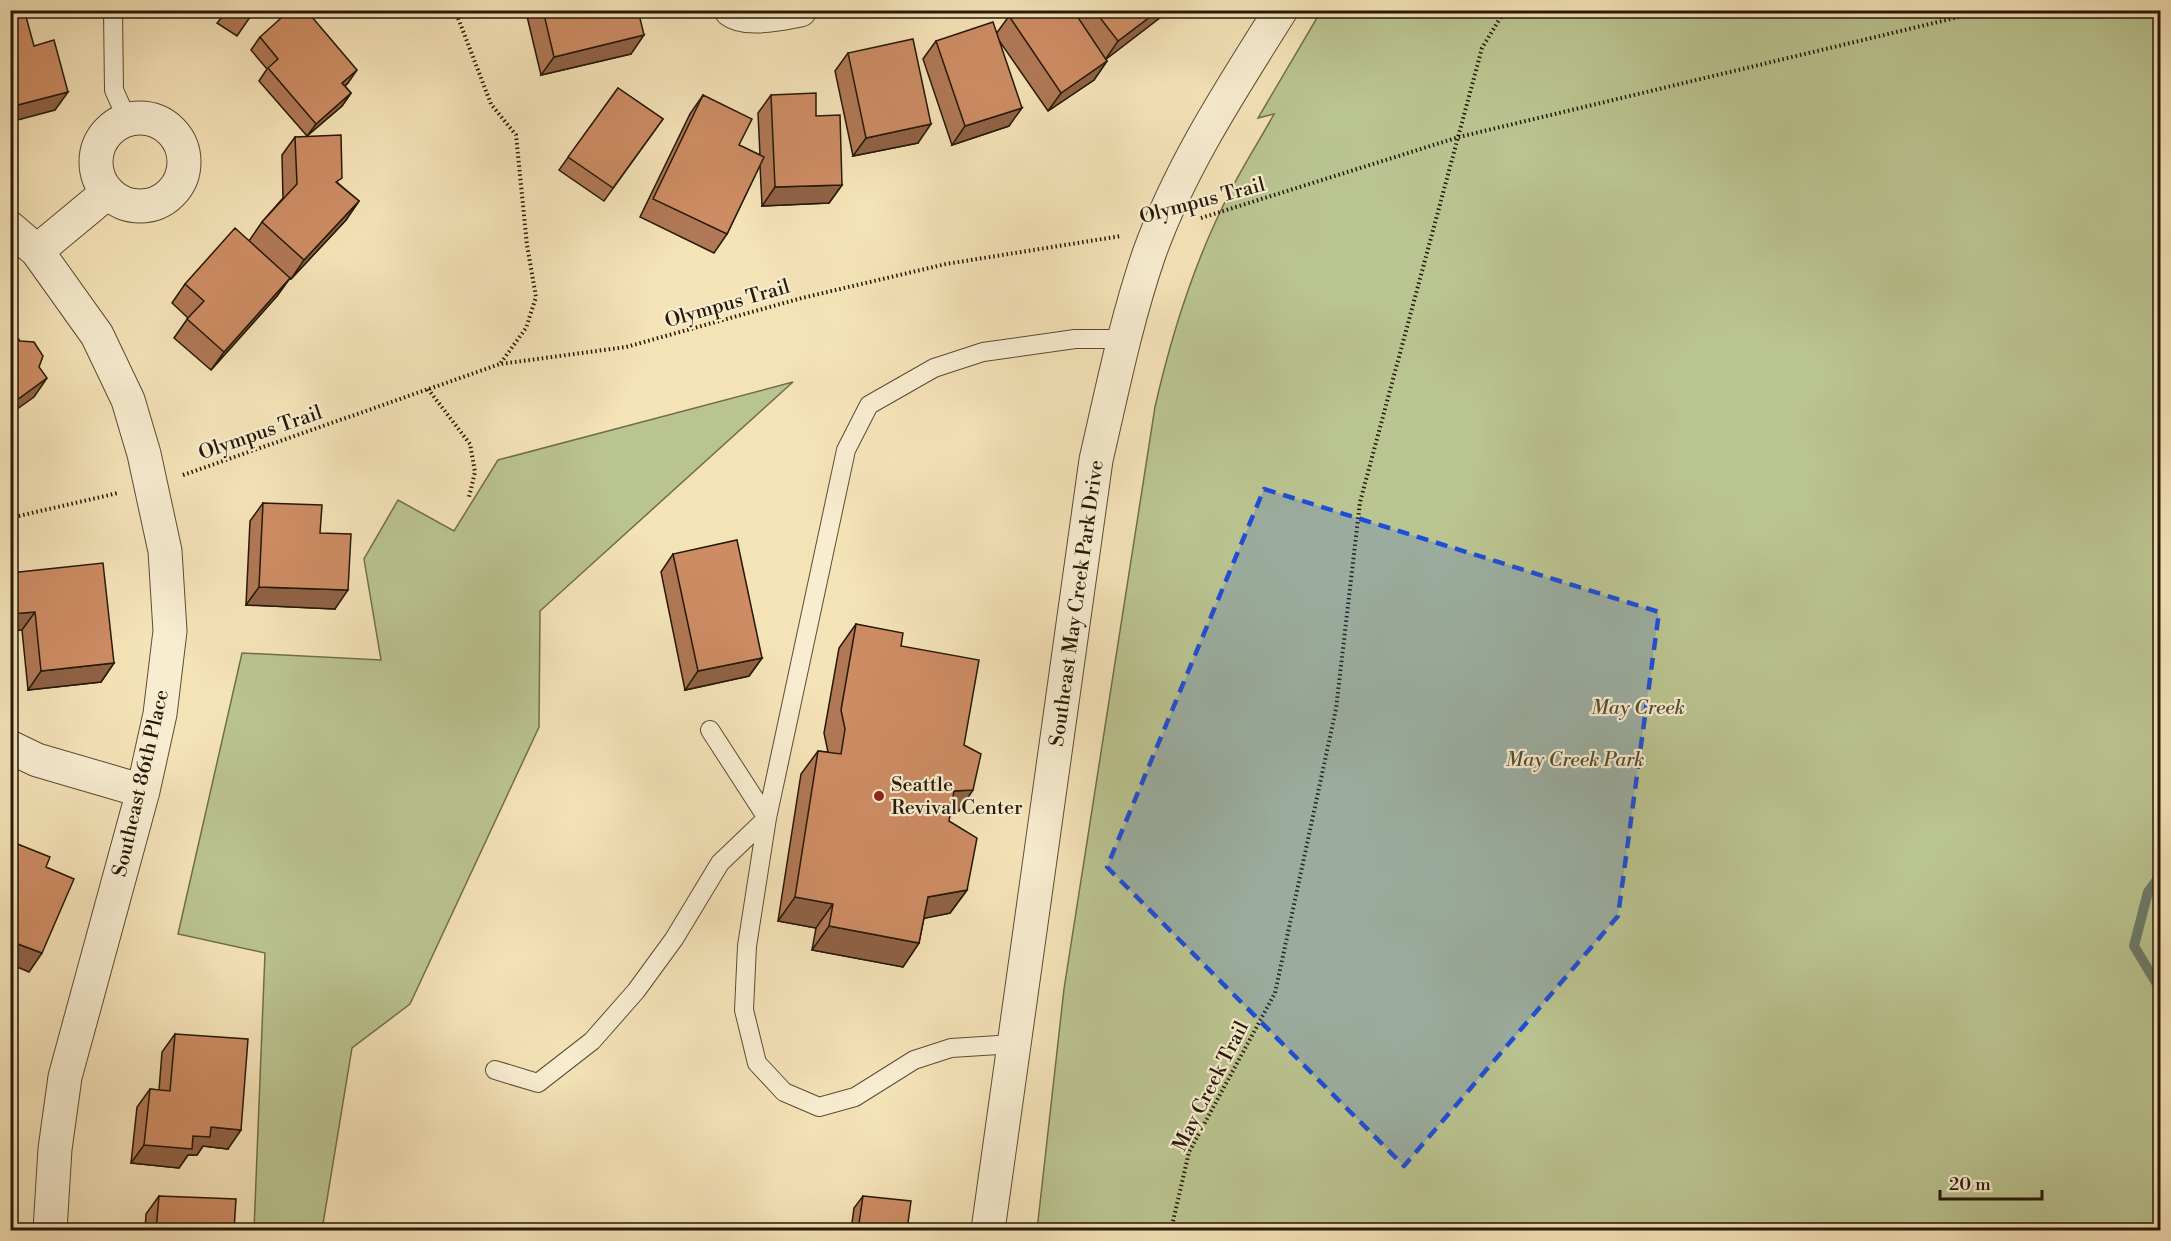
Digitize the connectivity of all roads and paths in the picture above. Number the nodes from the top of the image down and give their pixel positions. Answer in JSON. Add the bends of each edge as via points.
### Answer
{"nodes":[{"id":1,"x":113,"y":10,"type":"edge"},
{"id":2,"x":455,"y":10,"type":"edge"},
{"id":3,"x":800,"y":10,"type":"edge"},
{"id":4,"x":1281,"y":10,"type":"edge"},
{"id":5,"x":1505,"y":10,"type":"edge"},
{"id":6,"x":1988,"y":10,"type":"edge"},
{"id":7,"x":733,"y":12,"type":"edge"},
{"id":8,"x":127,"y":119,"type":"junction"},
{"id":9,"x":1459,"y":137,"type":"junction"},
{"id":10,"x":108,"y":192,"type":"junction"},
{"id":11,"x":10,"y":228,"type":"edge"},
{"id":12,"x":1159,"y":230,"type":"junction"},
{"id":13,"x":37,"y":251,"type":"junction"},
{"id":14,"x":1123,"y":339,"type":"junction"},
{"id":15,"x":500,"y":364,"type":"junction"},
{"id":16,"x":428,"y":389,"type":"junction"},
{"id":17,"x":151,"y":486,"type":"junction"},
{"id":18,"x":469,"y":497,"type":"dead end"},
{"id":19,"x":10,"y":518,"type":"edge"},
{"id":20,"x":710,"y":730,"type":"dead end"},
{"id":21,"x":10,"y":747,"type":"edge"},
{"id":22,"x":143,"y":791,"type":"junction"},
{"id":23,"x":767,"y":818,"type":"junction"},
{"id":24,"x":1014,"y":1044,"type":"junction"},
{"id":25,"x":495,"y":1070,"type":"dead end"},
{"id":26,"x":50,"y":1230,"type":"edge"},
{"id":27,"x":988,"y":1230,"type":"edge"},
{"id":28,"x":1171,"y":1230,"type":"edge"}],
"edges":[{"from":1,"to":8,"type":"lane","via":[[114,90]]},
{"from":2,"to":15,"type":"path","via":[[491,104],[516,135],[536,297],[526,328]]},
{"from":3,"to":7,"type":"street","via":[[762,16]]},
{"from":4,"to":12,"type":"street","name":"Southeast May Creek Park Drive","via":[[1221,105]]},
{"from":5,"to":9,"type":"path","name":"May Creek Trail","via":[[1482,48]]},
{"from":6,"to":9,"type":"path","name":"Olympus Trail"},
{"from":8,"to":10,"type":"street","via":[[114,126],[97,150],[96,165]]},
{"from":8,"to":10,"type":"street","via":[[155,120],[178,138],[184,166],[181,180],[167,197],[148,206],[133,206]]},
{"from":9,"to":12,"type":"path","name":"Olympus Trail"},
{"from":9,"to":28,"type":"path","name":"May Creek Trail","via":[[1360,502],[1336,709],[1275,993],[1189,1152]]},
{"from":10,"to":13,"type":"street"},
{"from":11,"to":13,"type":"street","name":"Southeast 86th Place"},
{"from":12,"to":14,"type":"street","name":"Southeast May Creek Park Drive"},
{"from":12,"to":15,"type":"path","name":"Olympus Trail","via":[[946,264],[802,297],[626,346]]},
{"from":13,"to":17,"type":"street","name":"Southeast 86th Place","via":[[98,335],[128,400]]},
{"from":14,"to":23,"type":"lane","via":[[1075,339],[983,352],[934,368],[869,405],[846,450]]},
{"from":14,"to":24,"type":"street","name":"Southeast May Creek Park Drive","via":[[1096,460]]},
{"from":15,"to":16,"type":"path","name":"Olympus Trail"},
{"from":16,"to":17,"type":"path","name":"Olympus Trail"},
{"from":16,"to":18,"type":"path","via":[[470,444],[475,472]]},
{"from":17,"to":19,"type":"path","name":"Olympus Trail"},
{"from":17,"to":22,"type":"street","name":"Southeast 86th Place","via":[[165,551],[170,632],[160,714]]},
{"from":20,"to":23,"type":"lane"},
{"from":21,"to":22,"type":"street","via":[[37,760]]},
{"from":22,"to":26,"type":"street","name":"Southeast 86th Place","via":[[65,1077]]},
{"from":23,"to":24,"type":"lane","via":[[747,946],[744,1010],[757,1062],[784,1092],[819,1107],[855,1097],[914,1059],[951,1048]]},
{"from":23,"to":25,"type":"lane","via":[[720,863],[674,939],[592,1041],[538,1083]]},
{"from":24,"to":27,"type":"street","name":"Southeast May Creek Park Drive"}]}
